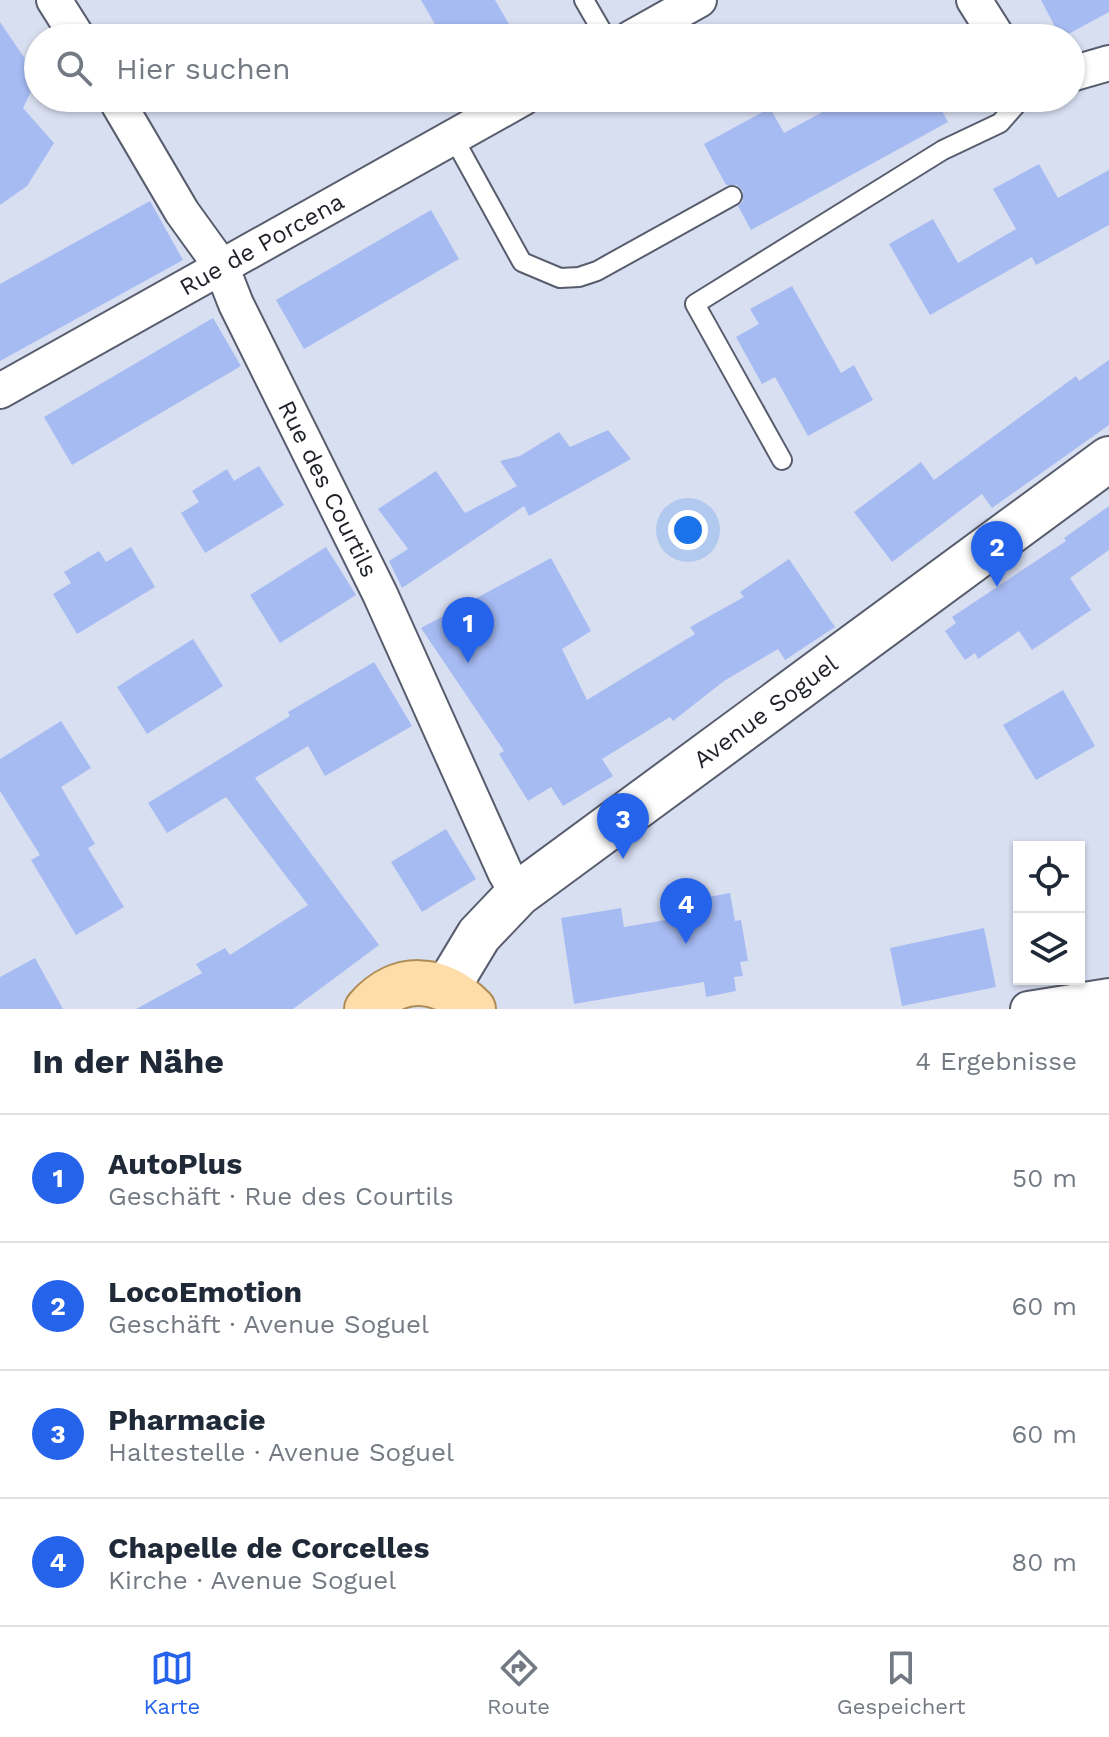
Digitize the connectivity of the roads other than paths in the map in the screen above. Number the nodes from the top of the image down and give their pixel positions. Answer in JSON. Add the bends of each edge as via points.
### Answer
{"nodes":[{"id":1,"x":54,"y":0,"type":"edge"},
{"id":2,"x":584,"y":0,"type":"edge"},
{"id":3,"x":699,"y":0,"type":"edge"},
{"id":4,"x":974,"y":0,"type":"edge"},
{"id":5,"x":69,"y":24,"type":"edge"},
{"id":6,"x":598,"y":24,"type":"edge"},
{"id":7,"x":656,"y":24,"type":"edge"},
{"id":8,"x":989,"y":24,"type":"edge"},
{"id":9,"x":1109,"y":63,"type":"edge"},
{"id":10,"x":1085,"y":70,"type":"edge"},
{"id":11,"x":123,"y":112,"type":"edge"},
{"id":12,"x":498,"y":112,"type":"edge"},
{"id":13,"x":1010,"y":112,"type":"edge"},
{"id":14,"x":453,"y":137,"type":"junction"},
{"id":15,"x":732,"y":196,"type":"dead end"},
{"id":16,"x":221,"y":266,"type":"junction"},
{"id":17,"x":0,"y":391,"type":"edge"},
{"id":18,"x":1109,"y":459,"type":"edge"},
{"id":19,"x":782,"y":460,"type":"dead end"},
{"id":20,"x":518,"y":894,"type":"junction"},
{"id":21,"x":1109,"y":996,"type":"edge"},
{"id":22,"x":460,"y":998,"type":"edge"},
{"id":23,"x":367,"y":1009,"type":"edge"},
{"id":24,"x":1028,"y":1009,"type":"edge"}],
"edges":[{"from":1,"to":5,"type":"street"},
{"from":2,"to":6,"type":"lane"},
{"from":3,"to":7,"type":"street"},
{"from":4,"to":8,"type":"street"},
{"from":9,"to":10,"type":"street"},
{"from":11,"to":16,"type":"street","name":"Rue des Courtils"},
{"from":12,"to":14,"type":"street","name":"Rue de Porcena"},
{"from":13,"to":19,"type":"lane","via":[[1000,123],[943,150],[695,304]]},
{"from":14,"to":15,"type":"lane","via":[[522,262],[546,275],[579,277],[597,271]]},
{"from":14,"to":16,"type":"street","name":"Rue de Porcena"},
{"from":16,"to":17,"type":"street","name":"Rue de Porcena"},
{"from":16,"to":20,"type":"street","name":"Rue des Courtils"},
{"from":18,"to":20,"type":"street","name":"Avenue Soguel"},
{"from":20,"to":22,"type":"street","name":"Avenue Soguel","via":[[479,935]]},
{"from":21,"to":24,"type":"street"},
{"from":22,"to":23,"type":"main road","via":[[410,983],[393,988]]}]}
